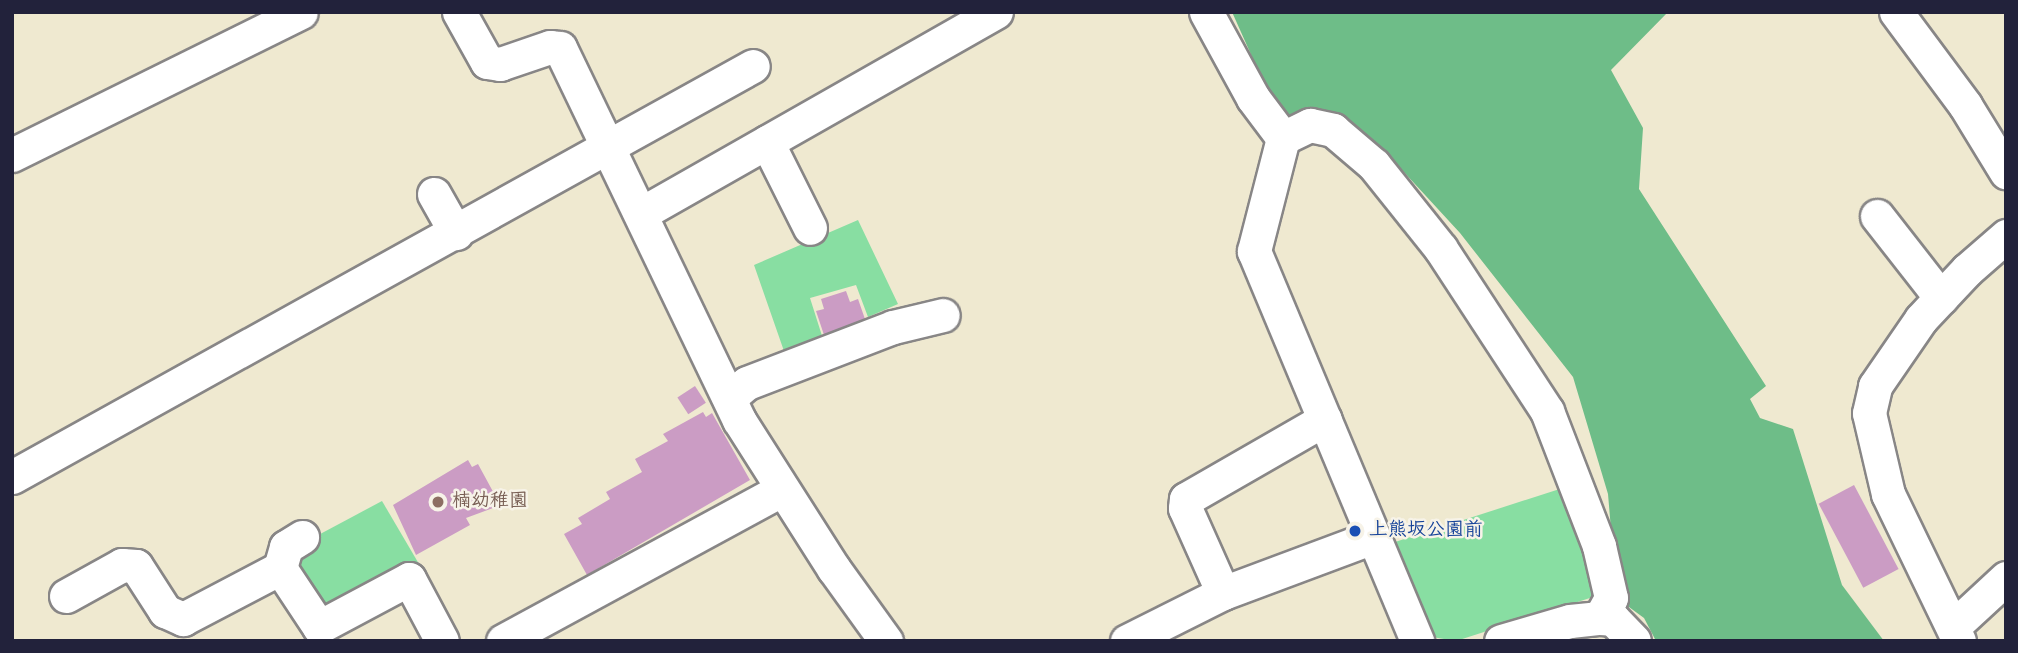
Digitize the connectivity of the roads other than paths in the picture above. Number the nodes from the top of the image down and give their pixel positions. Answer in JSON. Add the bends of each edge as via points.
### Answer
{"nodes":[{"id":1,"x":301,"y":12,"type":"edge"},
{"id":2,"x":459,"y":12,"type":"edge"},
{"id":3,"x":996,"y":12,"type":"edge"},
{"id":4,"x":1206,"y":12,"type":"edge"},
{"id":5,"x":1896,"y":12,"type":"edge"},
{"id":6,"x":752,"y":66,"type":"dead end"},
{"id":7,"x":1283,"y":138,"type":"junction"},
{"id":8,"x":766,"y":142,"type":"junction"},
{"id":9,"x":606,"y":150,"type":"junction"},
{"id":10,"x":12,"y":155,"type":"edge"},
{"id":11,"x":2006,"y":172,"type":"edge"},
{"id":12,"x":434,"y":194,"type":"dead end"},
{"id":13,"x":642,"y":213,"type":"junction"},
{"id":14,"x":1877,"y":216,"type":"dead end"},
{"id":15,"x":810,"y":228,"type":"dead end"},
{"id":16,"x":456,"y":233,"type":"junction"},
{"id":17,"x":2006,"y":236,"type":"edge"},
{"id":18,"x":1941,"y":298,"type":"junction"},
{"id":19,"x":927,"y":328,"type":"dead end"},
{"id":20,"x":729,"y":398,"type":"junction"},
{"id":21,"x":1325,"y":419,"type":"junction"},
{"id":22,"x":12,"y":477,"type":"edge"},
{"id":23,"x":781,"y":490,"type":"junction"},
{"id":24,"x":302,"y":537,"type":"dead end"},
{"id":25,"x":1373,"y":537,"type":"junction"},
{"id":26,"x":280,"y":568,"type":"junction"},
{"id":27,"x":2006,"y":578,"type":"edge"},
{"id":28,"x":1223,"y":593,"type":"junction"},
{"id":29,"x":66,"y":596,"type":"dead end"},
{"id":30,"x":1617,"y":630,"type":"edge"},
{"id":31,"x":1956,"y":634,"type":"edge"},
{"id":32,"x":442,"y":641,"type":"edge"},
{"id":33,"x":503,"y":641,"type":"edge"},
{"id":34,"x":886,"y":641,"type":"edge"},
{"id":35,"x":1127,"y":641,"type":"edge"},
{"id":36,"x":1417,"y":641,"type":"edge"},
{"id":37,"x":1501,"y":641,"type":"edge"}],
"edges":[{"from":1,"to":10,"type":"street"},
{"from":2,"to":9,"type":"street","via":[[487,62],[500,64],[550,47],[560,48]]},
{"from":3,"to":8,"type":"street"},
{"from":4,"to":7,"type":"street","via":[[1253,98]]},
{"from":5,"to":11,"type":"street","via":[[1965,105]]},
{"from":6,"to":9,"type":"street"},
{"from":7,"to":21,"type":"street","via":[[1254,251]]},
{"from":7,"to":30,"type":"street","via":[[1310,125],[1333,130],[1374,165],[1441,248],[1547,411],[1599,546]]},
{"from":8,"to":13,"type":"street"},
{"from":8,"to":15,"type":"street"},
{"from":9,"to":13,"type":"street"},
{"from":9,"to":16,"type":"street"},
{"from":12,"to":16,"type":"street"},
{"from":13,"to":20,"type":"street"},
{"from":14,"to":18,"type":"street"},
{"from":16,"to":22,"type":"street"},
{"from":17,"to":18,"type":"street"},
{"from":18,"to":31,"type":"street","via":[[1875,386],[1869,413],[1888,494]]},
{"from":19,"to":20,"type":"street","via":[[747,383]]},
{"from":20,"to":23,"type":"street"},
{"from":21,"to":25,"type":"street"},
{"from":21,"to":28,"type":"street","via":[[1186,499],[1185,508]]},
{"from":23,"to":33,"type":"street"},
{"from":23,"to":34,"type":"street"},
{"from":24,"to":26,"type":"street","via":[[286,547]]},
{"from":25,"to":28,"type":"street"},
{"from":25,"to":36,"type":"street"},
{"from":26,"to":29,"type":"street","via":[[183,619],[165,611],[136,566],[122,565]]},
{"from":26,"to":32,"type":"street","via":[[319,627],[409,579]]},
{"from":27,"to":31,"type":"street"},
{"from":28,"to":35,"type":"street"},
{"from":30,"to":37,"type":"street","via":[[1570,621]]}]}
